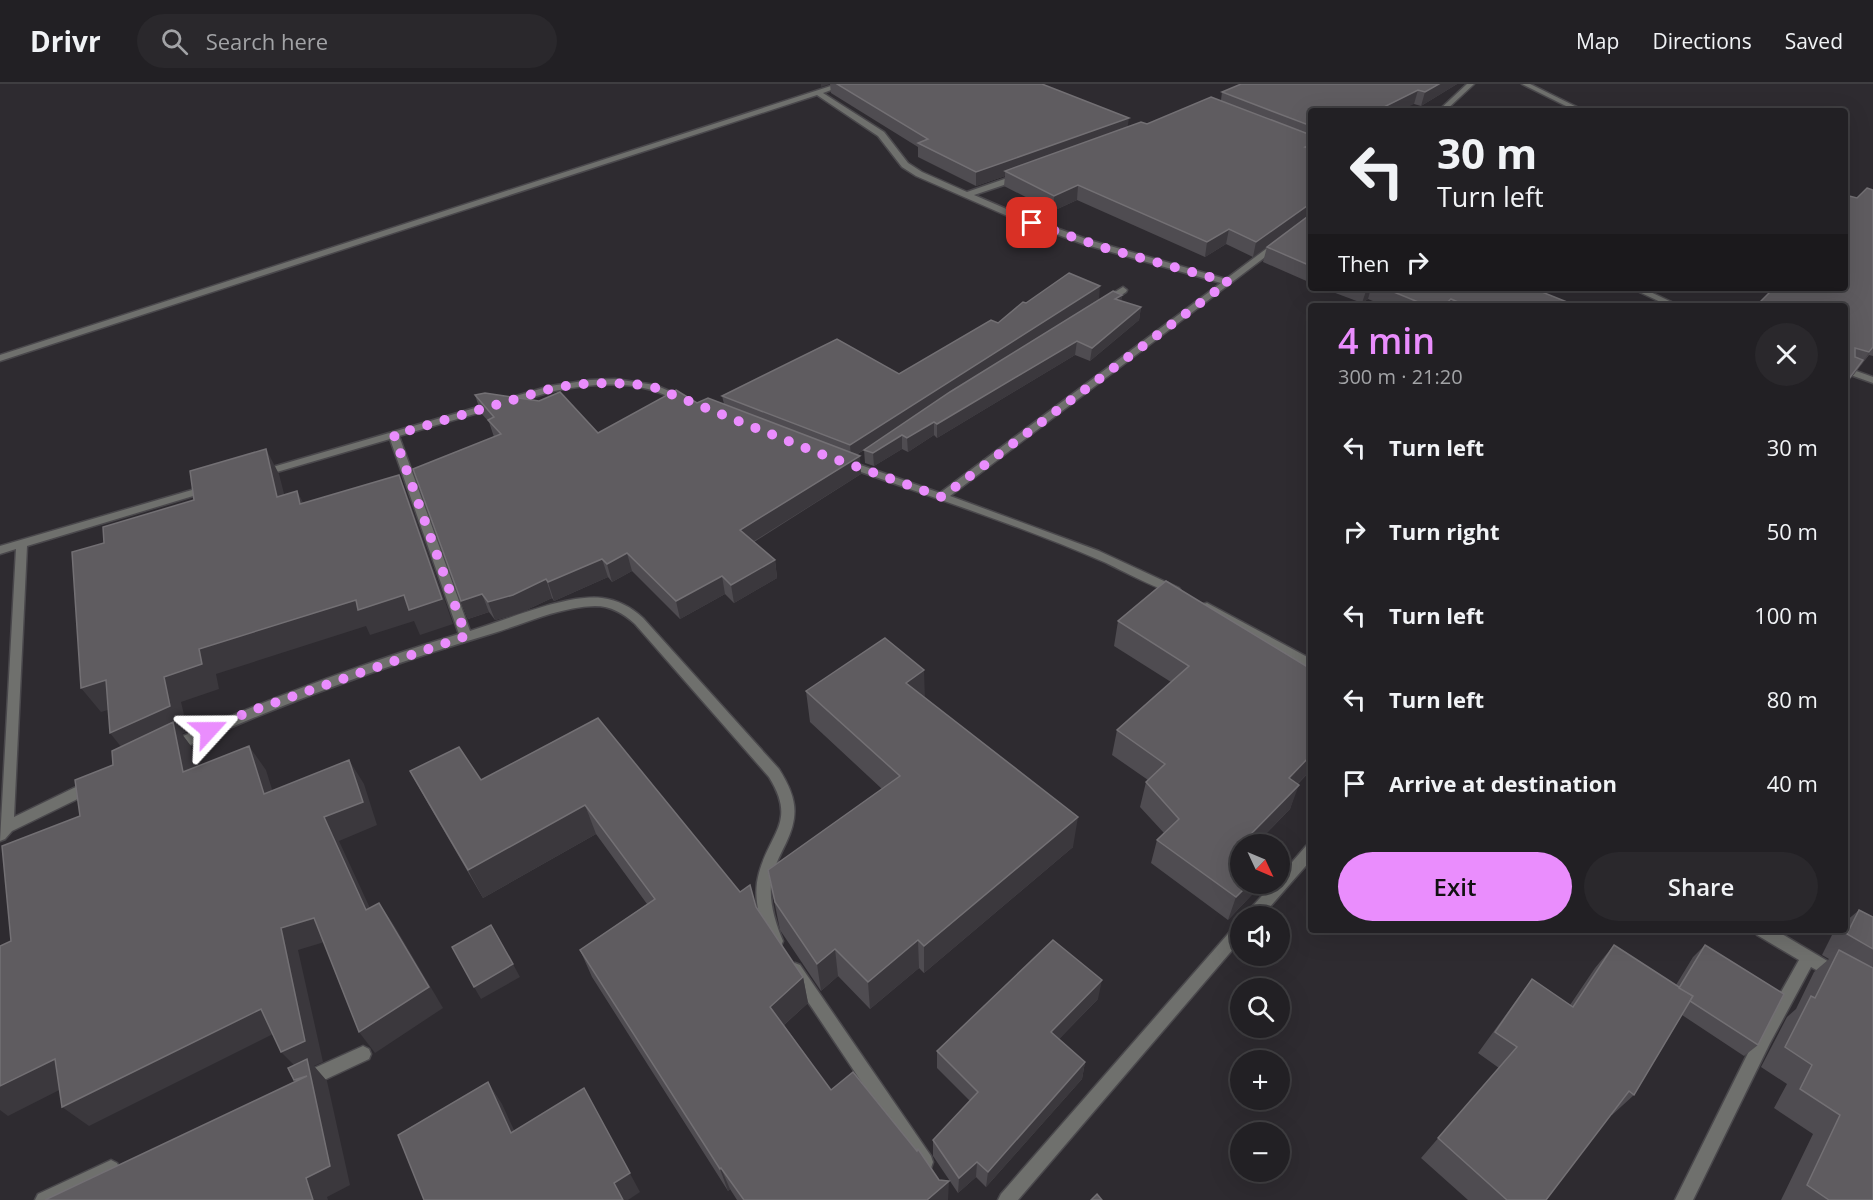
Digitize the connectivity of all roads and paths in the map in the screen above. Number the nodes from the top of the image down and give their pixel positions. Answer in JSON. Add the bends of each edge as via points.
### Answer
{"nodes":[{"id":1,"x":844,"y":84,"type":"edge"},
{"id":2,"x":1471,"y":84,"type":"edge"},
{"id":3,"x":1525,"y":84,"type":"edge"},
{"id":4,"x":818,"y":93,"type":"junction"},
{"id":5,"x":1444,"y":108,"type":"edge"},
{"id":6,"x":1576,"y":108,"type":"edge"},
{"id":7,"x":1023,"y":175,"type":"edge"},
{"id":8,"x":967,"y":195,"type":"junction"},
{"id":9,"x":1284,"y":239,"type":"edge"},
{"id":10,"x":1228,"y":282,"type":"junction"},
{"id":11,"x":1123,"y":290,"type":"dead end"},
{"id":12,"x":1642,"y":291,"type":"edge"},
{"id":13,"x":1669,"y":303,"type":"edge"},
{"id":14,"x":1093,"y":310,"type":"edge"},
{"id":15,"x":0,"y":358,"type":"edge"},
{"id":16,"x":1848,"y":371,"type":"edge"},
{"id":17,"x":1873,"y":380,"type":"edge"},
{"id":18,"x":696,"y":404,"type":"edge"},
{"id":19,"x":394,"y":435,"type":"junction"},
{"id":20,"x":835,"y":459,"type":"edge"},
{"id":21,"x":247,"y":477,"type":"edge"},
{"id":22,"x":225,"y":484,"type":"edge"},
{"id":23,"x":942,"y":497,"type":"junction"},
{"id":24,"x":21,"y":542,"type":"junction"},
{"id":25,"x":0,"y":550,"type":"edge"},
{"id":26,"x":1185,"y":595,"type":"edge"},
{"id":27,"x":1195,"y":601,"type":"edge"},
{"id":28,"x":466,"y":636,"type":"junction"},
{"id":29,"x":1308,"y":663,"type":"edge"},
{"id":30,"x":160,"y":752,"type":"edge"},
{"id":31,"x":103,"y":780,"type":"edge"},
{"id":32,"x":4,"y":831,"type":"edge"},
{"id":33,"x":1308,"y":853,"type":"edge"},
{"id":34,"x":1263,"y":906,"type":"edge"},
{"id":35,"x":1767,"y":933,"type":"edge"},
{"id":36,"x":1230,"y":944,"type":"edge"},
{"id":37,"x":1808,"y":957,"type":"junction"},
{"id":38,"x":1845,"y":979,"type":"edge"},
{"id":39,"x":363,"y":1054,"type":"edge"},
{"id":40,"x":288,"y":1088,"type":"edge"},
{"id":41,"x":129,"y":1161,"type":"edge"},
{"id":42,"x":931,"y":1171,"type":"edge"},
{"id":43,"x":44,"y":1200,"type":"edge"},
{"id":44,"x":1007,"y":1200,"type":"edge"},
{"id":45,"x":1684,"y":1200,"type":"edge"}],
"edges":[{"from":1,"to":4,"type":"street"},
{"from":2,"to":5,"type":"street"},
{"from":3,"to":6,"type":"street"},
{"from":4,"to":8,"type":"street","via":[[881,134],[905,165]]},
{"from":4,"to":15,"type":"street"},
{"from":7,"to":8,"type":"street"},
{"from":8,"to":10,"type":"street","via":[[1086,242]]},
{"from":9,"to":10,"type":"street"},
{"from":10,"to":23,"type":"street"},
{"from":11,"to":14,"type":"street"},
{"from":12,"to":13,"type":"street"},
{"from":16,"to":17,"type":"street"},
{"from":18,"to":19,"type":"street","via":[[651,386],[577,383]]},
{"from":19,"to":21,"type":"street"},
{"from":19,"to":28,"type":"street"},
{"from":20,"to":23,"type":"street","via":[[857,462]]},
{"from":22,"to":24,"type":"street"},
{"from":23,"to":26,"type":"street","via":[[1143,574]]},
{"from":24,"to":25,"type":"street"},
{"from":24,"to":32,"type":"street"},
{"from":27,"to":29,"type":"street"},
{"from":28,"to":30,"type":"street","via":[[248,712]]},
{"from":28,"to":42,"type":"street","via":[[574,604],[617,605],[639,621],[774,773],[788,804],[788,821],[764,881],[771,933]]},
{"from":31,"to":32,"type":"street"},
{"from":33,"to":34,"type":"street"},
{"from":35,"to":37,"type":"street"},
{"from":36,"to":44,"type":"street"},
{"from":37,"to":38,"type":"street"},
{"from":37,"to":45,"type":"street"},
{"from":39,"to":40,"type":"street"},
{"from":41,"to":43,"type":"street"}]}
